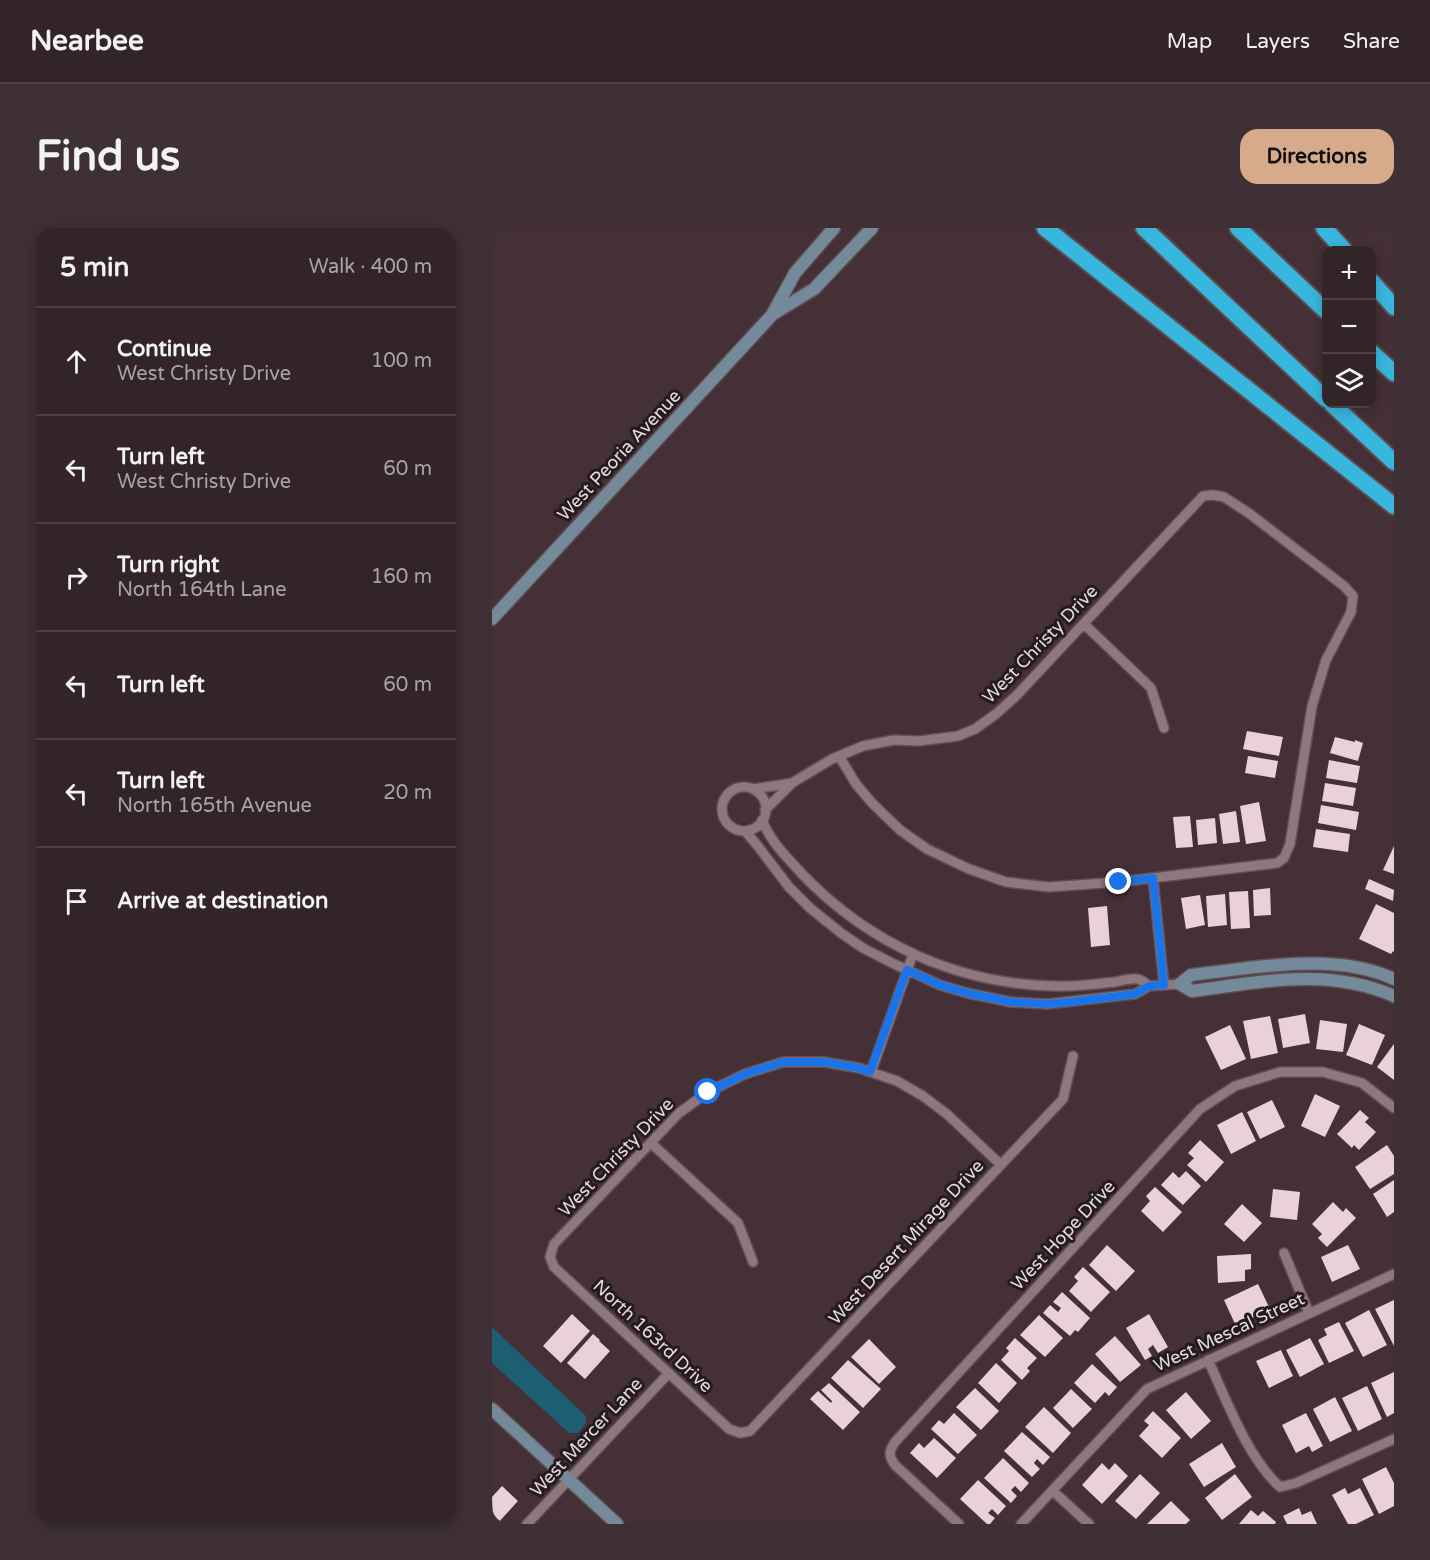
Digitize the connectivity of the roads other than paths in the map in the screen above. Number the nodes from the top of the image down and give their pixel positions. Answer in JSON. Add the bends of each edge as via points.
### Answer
{"nodes":[{"id":1,"x":834,"y":228,"type":"edge"},
{"id":2,"x":872,"y":228,"type":"edge"},
{"id":3,"x":1045,"y":228,"type":"edge"},
{"id":4,"x":1144,"y":228,"type":"edge"},
{"id":5,"x":1238,"y":228,"type":"edge"},
{"id":6,"x":1324,"y":228,"type":"edge"},
{"id":7,"x":1340,"y":246,"type":"edge"},
{"id":8,"x":1376,"y":288,"type":"edge"},
{"id":9,"x":1322,"y":306,"type":"edge"},
{"id":10,"x":1394,"y":308,"type":"edge"},
{"id":11,"x":772,"y":315,"type":"junction"},
{"id":12,"x":1373,"y":354,"type":"edge"},
{"id":13,"x":1394,"y":374,"type":"edge"},
{"id":14,"x":1322,"y":395,"type":"edge"},
{"id":15,"x":1336,"y":408,"type":"edge"},
{"id":16,"x":1394,"y":462,"type":"edge"},
{"id":17,"x":1394,"y":506,"type":"edge"},
{"id":18,"x":492,"y":619,"type":"edge"},
{"id":19,"x":1083,"y":624,"type":"junction"},
{"id":20,"x":1164,"y":728,"type":"dead end"},
{"id":21,"x":839,"y":756,"type":"junction"},
{"id":22,"x":792,"y":783,"type":"junction"},
{"id":23,"x":753,"y":789,"type":"junction"},
{"id":24,"x":765,"y":810,"type":"junction"},
{"id":25,"x":762,"y":820,"type":"junction"},
{"id":26,"x":745,"y":831,"type":"junction"},
{"id":27,"x":1153,"y":878,"type":"junction"},
{"id":28,"x":913,"y":954,"type":"junction"},
{"id":29,"x":907,"y":970,"type":"junction"},
{"id":30,"x":1394,"y":979,"type":"edge"},
{"id":31,"x":1180,"y":984,"type":"junction"},
{"id":32,"x":1164,"y":985,"type":"junction"},
{"id":33,"x":1149,"y":986,"type":"junction"},
{"id":34,"x":1394,"y":996,"type":"edge"},
{"id":35,"x":1073,"y":1056,"type":"dead end"},
{"id":36,"x":870,"y":1072,"type":"junction"},
{"id":37,"x":1394,"y":1108,"type":"edge"},
{"id":38,"x":651,"y":1143,"type":"junction"},
{"id":39,"x":1001,"y":1165,"type":"junction"},
{"id":40,"x":1284,"y":1253,"type":"dead end"},
{"id":41,"x":550,"y":1257,"type":"joint"},
{"id":42,"x":753,"y":1262,"type":"dead end"},
{"id":43,"x":1394,"y":1274,"type":"edge"},
{"id":44,"x":1309,"y":1313,"type":"junction"},
{"id":45,"x":1209,"y":1360,"type":"junction"},
{"id":46,"x":669,"y":1373,"type":"junction"},
{"id":47,"x":492,"y":1409,"type":"edge"},
{"id":48,"x":740,"y":1433,"type":"joint"},
{"id":49,"x":1394,"y":1439,"type":"edge"},
{"id":50,"x":569,"y":1481,"type":"junction"},
{"id":51,"x":1053,"y":1491,"type":"junction"},
{"id":52,"x":527,"y":1524,"type":"edge"},
{"id":53,"x":617,"y":1524,"type":"edge"},
{"id":54,"x":959,"y":1524,"type":"edge"},
{"id":55,"x":1021,"y":1524,"type":"edge"},
{"id":56,"x":1089,"y":1524,"type":"edge"}],
"edges":[{"from":1,"to":11,"type":"main road","name":"West Peoria Avenue","via":[[795,273]]},
{"from":2,"to":11,"type":"main road","name":"West Peoria Avenue","via":[[814,289]]},
{"from":3,"to":17,"type":"highway"},
{"from":4,"to":14,"type":"highway"},
{"from":5,"to":9,"type":"highway"},
{"from":6,"to":7,"type":"highway"},
{"from":8,"to":10,"type":"highway"},
{"from":11,"to":18,"type":"main road","name":"West Peoria Avenue"},
{"from":12,"to":13,"type":"highway"},
{"from":15,"to":16,"type":"highway"},
{"from":19,"to":20,"type":"street","via":[[1151,688]]},
{"from":19,"to":21,"type":"street","name":"West Christy Drive","via":[[1017,696],[975,729],[958,736],[863,746]]},
{"from":19,"to":27,"type":"street","name":"West Christy Drive","via":[[1203,496],[1224,497],[1250,514],[1353,596],[1351,612],[1326,660],[1312,706],[1290,844],[1284,858],[1277,863]]},
{"from":21,"to":22,"type":"street","name":"West Christy Drive"},
{"from":21,"to":27,"type":"street","via":[[856,784],[900,830],[927,849],[969,869],[1006,882],[1049,887]]},
{"from":22,"to":23,"type":"street"},
{"from":22,"to":24,"type":"street"},
{"from":23,"to":24,"type":"street","via":[[763,799]]},
{"from":23,"to":26,"type":"street","via":[[732,790],[723,802],[726,822]]},
{"from":24,"to":25,"type":"street"},
{"from":25,"to":26,"type":"street"},
{"from":25,"to":28,"type":"street","via":[[777,847],[820,892],[867,929]]},
{"from":26,"to":29,"type":"street","via":[[810,908],[863,948]]},
{"from":27,"to":32,"type":"street"},
{"from":28,"to":29,"type":"street"},
{"from":28,"to":33,"type":"street","via":[[956,971],[1024,985],[1138,979]]},
{"from":29,"to":33,"type":"street","via":[[967,993],[1047,1004],[1125,996]]},
{"from":29,"to":36,"type":"street"},
{"from":30,"to":31,"type":"main road","via":[[1354,967],[1311,963],[1191,975]]},
{"from":31,"to":32,"type":"street"},
{"from":31,"to":34,"type":"main road","via":[[1192,991],[1295,978],[1341,980]]},
{"from":32,"to":33,"type":"street"},
{"from":35,"to":39,"type":"street","name":"West Desert Mirage Drive","via":[[1063,1099]]},
{"from":36,"to":38,"type":"street","name":"West Christy Drive","via":[[824,1062],[783,1062],[745,1074],[708,1092],[679,1113]]},
{"from":36,"to":39,"type":"street","name":"West Christy Drive","via":[[923,1096]]},
{"from":37,"to":54,"type":"street","name":"West Hope Drive","via":[[1362,1083],[1323,1072],[1281,1072],[1235,1086],[1200,1109],[889,1450],[895,1465]]},
{"from":38,"to":41,"type":"street","name":"West Christy Drive","via":[[554,1244]]},
{"from":38,"to":42,"type":"street","via":[[738,1223]]},
{"from":39,"to":48,"type":"street","name":"West Desert Mirage Drive","via":[[750,1431]]},
{"from":40,"to":44,"type":"street"},
{"from":41,"to":46,"type":"street","name":"North 163rd Drive","via":[[554,1267]]},
{"from":43,"to":44,"type":"street","name":"West Mescal Street"},
{"from":44,"to":45,"type":"street","name":"West Mescal Street"},
{"from":45,"to":49,"type":"street","via":[[1259,1462],[1280,1487]]},
{"from":45,"to":51,"type":"street","name":"West Mescal Street","via":[[1147,1389]]},
{"from":46,"to":48,"type":"street","name":"North 163rd Drive","via":[[729,1429]]},
{"from":46,"to":50,"type":"street","name":"West Mercer Lane"},
{"from":47,"to":50,"type":"main road"},
{"from":50,"to":52,"type":"street","name":"West Mercer Lane"},
{"from":50,"to":53,"type":"main road"},
{"from":51,"to":55,"type":"street","name":"West Mescal Street"},
{"from":51,"to":56,"type":"street"}]}
